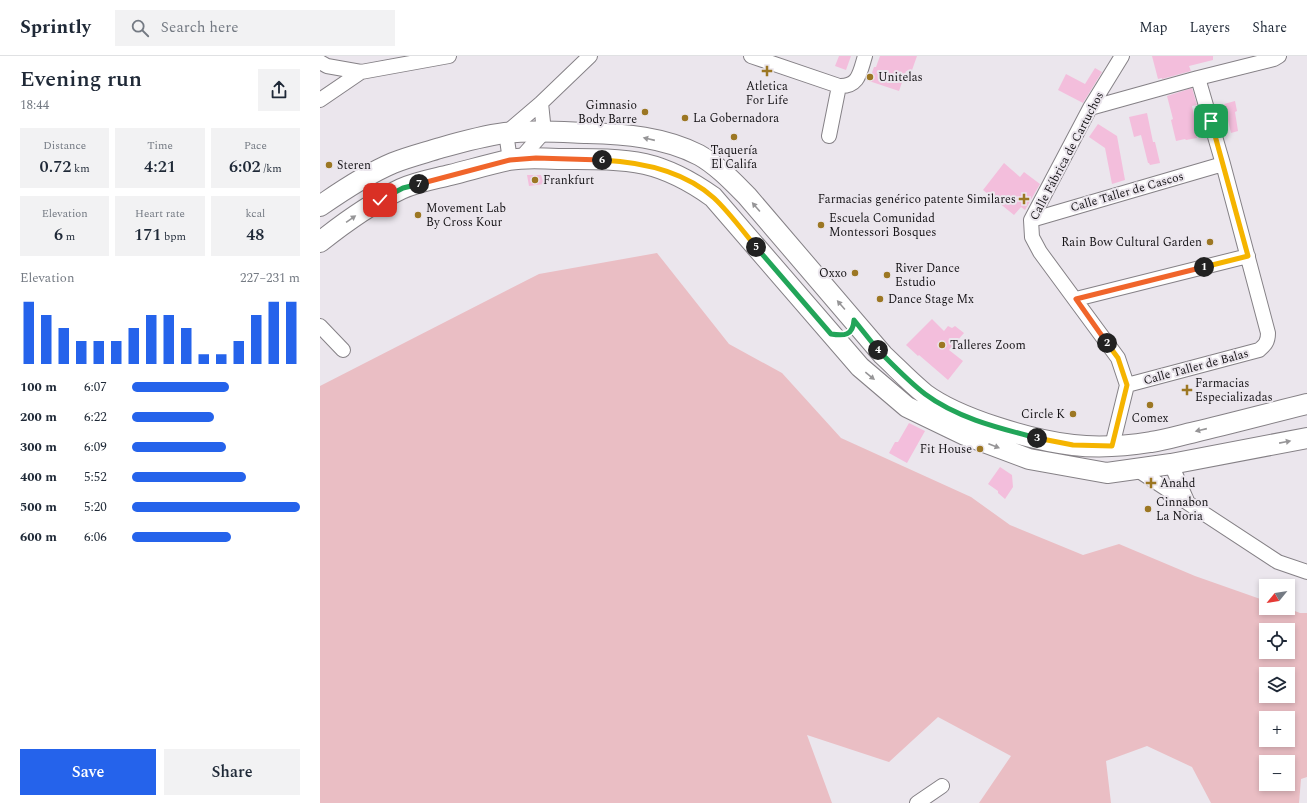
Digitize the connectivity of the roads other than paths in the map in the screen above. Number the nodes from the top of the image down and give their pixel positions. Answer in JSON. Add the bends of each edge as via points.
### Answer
{"nodes":[{"id":1,"x":449,"y":56,"type":"edge"},
{"id":2,"x":590,"y":56,"type":"edge"},
{"id":3,"x":751,"y":56,"type":"edge"},
{"id":4,"x":864,"y":56,"type":"edge"},
{"id":5,"x":1122,"y":56,"type":"edge"},
{"id":6,"x":1279,"y":56,"type":"edge"},
{"id":7,"x":320,"y":62,"type":"edge"},
{"id":8,"x":361,"y":72,"type":"junction"},
{"id":9,"x":1198,"y":78,"type":"junction"},
{"id":10,"x":839,"y":86,"type":"junction"},
{"id":11,"x":320,"y":100,"type":"edge"},
{"id":12,"x":541,"y":103,"type":"junction"},
{"id":13,"x":1090,"y":108,"type":"junction"},
{"id":14,"x":547,"y":132,"type":"junction"},
{"id":15,"x":506,"y":133,"type":"junction"},
{"id":16,"x":829,"y":136,"type":"dead end"},
{"id":17,"x":552,"y":158,"type":"junction"},
{"id":18,"x":515,"y":160,"type":"junction"},
{"id":19,"x":1223,"y":164,"type":"junction"},
{"id":20,"x":320,"y":206,"type":"edge"},
{"id":21,"x":1031,"y":220,"type":"junction"},
{"id":22,"x":320,"y":242,"type":"edge"},
{"id":23,"x":1248,"y":256,"type":"junction"},
{"id":24,"x":1076,"y":299,"type":"junction"},
{"id":25,"x":854,"y":320,"type":"junction"},
{"id":26,"x":320,"y":326,"type":"edge"},
{"id":27,"x":831,"y":334,"type":"junction"},
{"id":28,"x":871,"y":342,"type":"junction"},
{"id":29,"x":343,"y":350,"type":"dead end"},
{"id":30,"x":853,"y":360,"type":"junction"},
{"id":31,"x":1127,"y":385,"type":"junction"},
{"id":32,"x":1307,"y":404,"type":"edge"},
{"id":33,"x":1257,"y":417,"type":"junction"},
{"id":34,"x":1232,"y":423,"type":"junction"},
{"id":35,"x":1307,"y":438,"type":"edge"},
{"id":36,"x":1112,"y":446,"type":"junction"},
{"id":37,"x":1260,"y":447,"type":"junction"},
{"id":38,"x":1230,"y":453,"type":"junction"},
{"id":39,"x":1172,"y":464,"type":"junction"},
{"id":40,"x":1136,"y":469,"type":"junction"},
{"id":41,"x":1187,"y":501,"type":"junction"},
{"id":42,"x":1307,"y":572,"type":"edge"},
{"id":43,"x":942,"y":786,"type":"dead end"},
{"id":44,"x":923,"y":801,"type":"edge"}],
"edges":[{"from":1,"to":8,"type":"street"},
{"from":2,"to":12,"type":"street"},
{"from":3,"to":10,"type":"street"},
{"from":4,"to":10,"type":"street","via":[[859,76],[854,83]]},
{"from":5,"to":13,"type":"street","name":"Calle Fábrica de Cartuchos"},
{"from":6,"to":9,"type":"street"},
{"from":7,"to":8,"type":"street","via":[[327,66]]},
{"from":8,"to":11,"type":"street"},
{"from":9,"to":13,"type":"street"},
{"from":9,"to":19,"type":"street"},
{"from":10,"to":16,"type":"street"},
{"from":12,"to":14,"type":"street"},
{"from":12,"to":15,"type":"street"},
{"from":13,"to":21,"type":"street","name":"Calle Fábrica de Cartuchos"},
{"from":14,"to":15,"type":"main road"},
{"from":14,"to":17,"type":"main road","via":[[542,146],[546,154]]},
{"from":14,"to":18,"type":"street"},
{"from":25,"to":14,"type":"main road","one_way":true,"via":[[747,196],[715,166],[700,156],[665,142],[629,135]]},
{"from":15,"to":18,"type":"street"},
{"from":15,"to":20,"type":"main road","via":[[458,142],[409,157],[369,175]]},
{"from":17,"to":18,"type":"main road"},
{"from":17,"to":27,"type":"main road","via":[[646,164],[695,184],[713,197],[732,217]]},
{"from":22,"to":18,"type":"main road","one_way":true,"via":[[363,211],[403,188]]},
{"from":19,"to":21,"type":"street","name":"Calle Taller de Cascos"},
{"from":19,"to":23,"type":"street"},
{"from":21,"to":24,"type":"street","name":"Calle Fábrica de Cartuchos","via":[[1032,236],[1040,252]]},
{"from":23,"to":24,"type":"street"},
{"from":23,"to":31,"type":"street","name":"Calle Taller de Balas","via":[[1268,333],[1265,345],[1259,350]]},
{"from":24,"to":31,"type":"street","name":"Calle Fábrica de Cartuchos","via":[[1118,358]]},
{"from":25,"to":27,"type":"main road","via":[[853,328],[847,334]]},
{"from":25,"to":28,"type":"main road"},
{"from":26,"to":29,"type":"street"},
{"from":27,"to":30,"type":"main road"},
{"from":28,"to":30,"type":"main road","via":[[855,342],[851,347]]},
{"from":28,"to":36,"type":"main road","via":[[926,394],[969,417],[1044,440],[1073,445]]},
{"from":30,"to":40,"type":"main road","one_way":true,"via":[[907,407],[965,435],[1029,460],[1107,473]]},
{"from":31,"to":36,"type":"street"},
{"from":32,"to":33,"type":"main road"},
{"from":33,"to":34,"type":"main road"},
{"from":33,"to":37,"type":"main road","via":[[1252,424],[1251,432],[1254,444]]},
{"from":34,"to":36,"type":"main road","one_way":true,"via":[[1151,442]]},
{"from":34,"to":38,"type":"main road","via":[[1238,438]]},
{"from":37,"to":35,"type":"main road","one_way":true},
{"from":37,"to":38,"type":"main road"},
{"from":38,"to":39,"type":"main road"},
{"from":39,"to":40,"type":"main road"},
{"from":39,"to":41,"type":"street"},
{"from":40,"to":41,"type":"street"},
{"from":41,"to":42,"type":"street","via":[[1278,562]]},
{"from":43,"to":44,"type":"street"}]}
